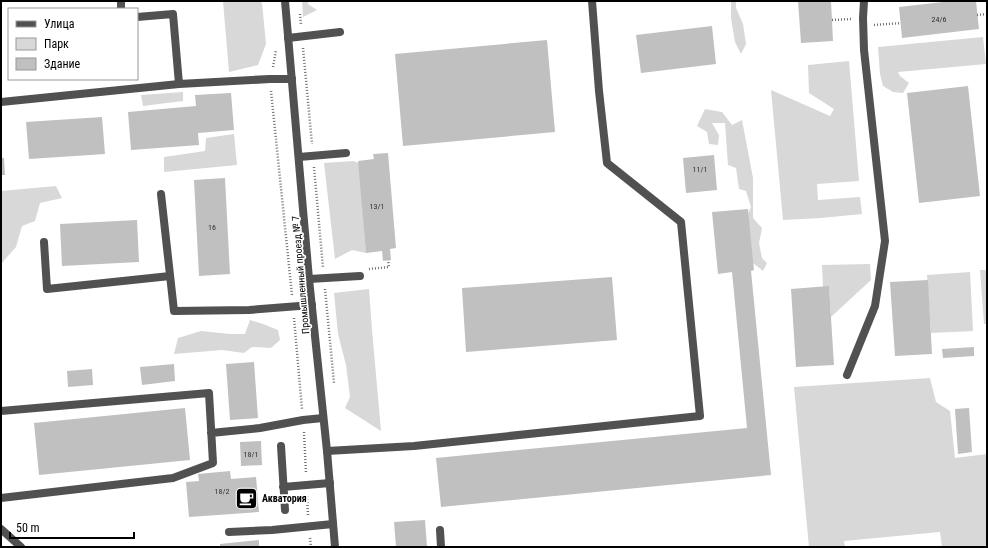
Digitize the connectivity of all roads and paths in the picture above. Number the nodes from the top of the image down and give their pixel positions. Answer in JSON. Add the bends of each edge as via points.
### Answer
{"nodes":[{"id":1,"x":285,"y":1,"type":"edge"},
{"id":2,"x":592,"y":1,"type":"edge"},
{"id":3,"x":864,"y":1,"type":"edge"},
{"id":4,"x":987,"y":14,"type":"edge"},
{"id":5,"x":977,"y":15,"type":"dead end"},
{"id":6,"x":138,"y":17,"type":"edge"},
{"id":7,"x":863,"y":18,"type":"junction"},
{"id":8,"x":832,"y":20,"type":"dead end"},
{"id":9,"x":901,"y":23,"type":"dead end"},
{"id":10,"x":863,"y":26,"type":"junction"},
{"id":11,"x":340,"y":32,"type":"dead end"},
{"id":12,"x":288,"y":38,"type":"junction"},
{"id":13,"x":275,"y":44,"type":"dead end"},
{"id":14,"x":270,"y":79,"type":"junction"},
{"id":15,"x":292,"y":79,"type":"junction"},
{"id":16,"x":179,"y":84,"type":"junction"},
{"id":17,"x":1,"y":102,"type":"edge"},
{"id":18,"x":346,"y":153,"type":"dead end"},
{"id":19,"x":299,"y":157,"type":"junction"},
{"id":20,"x":161,"y":194,"type":"dead end"},
{"id":21,"x":44,"y":242,"type":"dead end"},
{"id":22,"x":388,"y":260,"type":"dead end"},
{"id":23,"x":170,"y":276,"type":"junction"},
{"id":24,"x":360,"y":276,"type":"joint"},
{"id":25,"x":310,"y":279,"type":"junction"},
{"id":26,"x":312,"y":305,"type":"junction"},
{"id":27,"x":293,"y":306,"type":"junction"},
{"id":28,"x":847,"y":375,"type":"dead end"},
{"id":29,"x":1,"y":411,"type":"edge"},
{"id":30,"x":324,"y":418,"type":"junction"},
{"id":31,"x":303,"y":420,"type":"junction"},
{"id":32,"x":211,"y":433,"type":"junction"},
{"id":33,"x":281,"y":446,"type":"dead end"},
{"id":34,"x":327,"y":451,"type":"junction"},
{"id":35,"x":330,"y":483,"type":"junction"},
{"id":36,"x":307,"y":485,"type":"junction"},
{"id":37,"x":283,"y":487,"type":"junction"},
{"id":38,"x":1,"y":498,"type":"edge"},
{"id":39,"x":285,"y":510,"type":"dead end"},
{"id":40,"x":333,"y":524,"type":"junction"},
{"id":41,"x":309,"y":526,"type":"junction"},
{"id":42,"x":1,"y":529,"type":"edge"},
{"id":43,"x":440,"y":530,"type":"dead end"},
{"id":44,"x":229,"y":532,"type":"dead end"},
{"id":45,"x":21,"y":547,"type":"edge"},
{"id":46,"x":311,"y":547,"type":"edge"},
{"id":47,"x":335,"y":547,"type":"edge"},
{"id":48,"x":441,"y":547,"type":"edge"}],
"edges":[{"from":1,"to":12,"type":"street","name":"Промышленный проезд № 7"},
{"from":2,"to":34,"type":"street","via":[[607,163],[681,222],[700,416],[414,446]]},
{"from":3,"to":7,"type":"street"},
{"from":4,"to":5,"type":"path"},
{"from":6,"to":16,"type":"street","via":[[173,14]]},
{"from":7,"to":8,"type":"path"},
{"from":7,"to":10,"type":"street"},
{"from":9,"to":10,"type":"path"},
{"from":10,"to":28,"type":"street","via":[[885,241],[875,306]]},
{"from":11,"to":12,"type":"street"},
{"from":12,"to":15,"type":"street","name":"Промышленный проезд № 7"},
{"from":13,"to":14,"type":"path"},
{"from":14,"to":15,"type":"street"},
{"from":14,"to":16,"type":"street"},
{"from":14,"to":27,"type":"path"},
{"from":15,"to":19,"type":"street","name":"Промышленный проезд № 7"},
{"from":16,"to":17,"type":"street"},
{"from":18,"to":19,"type":"street"},
{"from":19,"to":25,"type":"street","name":"Промышленный проезд № 7"},
{"from":20,"to":23,"type":"street"},
{"from":21,"to":23,"type":"street","via":[[47,289]]},
{"from":22,"to":24,"type":"path","via":[[389,267],[367,269]]},
{"from":23,"to":27,"type":"street","via":[[174,311],[249,310]]},
{"from":24,"to":25,"type":"street"},
{"from":25,"to":26,"type":"street","name":"Промышленный проезд № 7"},
{"from":26,"to":27,"type":"street"},
{"from":26,"to":30,"type":"street","name":"Промышленный проезд № 7"},
{"from":27,"to":31,"type":"path"},
{"from":29,"to":32,"type":"street","via":[[209,393]]},
{"from":30,"to":31,"type":"street"},
{"from":30,"to":34,"type":"street","name":"Промышленный проезд № 7"},
{"from":31,"to":32,"type":"street"},
{"from":31,"to":36,"type":"path"},
{"from":32,"to":38,"type":"street","via":[[213,463],[173,478]]},
{"from":33,"to":37,"type":"street"},
{"from":34,"to":35,"type":"street","name":"Промышленный проезд № 7"},
{"from":35,"to":36,"type":"street"},
{"from":35,"to":40,"type":"street","name":"Промышленный проезд № 7"},
{"from":36,"to":37,"type":"street"},
{"from":36,"to":41,"type":"path"},
{"from":37,"to":39,"type":"street"},
{"from":40,"to":41,"type":"street"},
{"from":40,"to":47,"type":"street","name":"Промышленный проезд № 7"},
{"from":41,"to":44,"type":"street"},
{"from":41,"to":46,"type":"path"},
{"from":42,"to":45,"type":"street"},
{"from":43,"to":48,"type":"street"}]}
